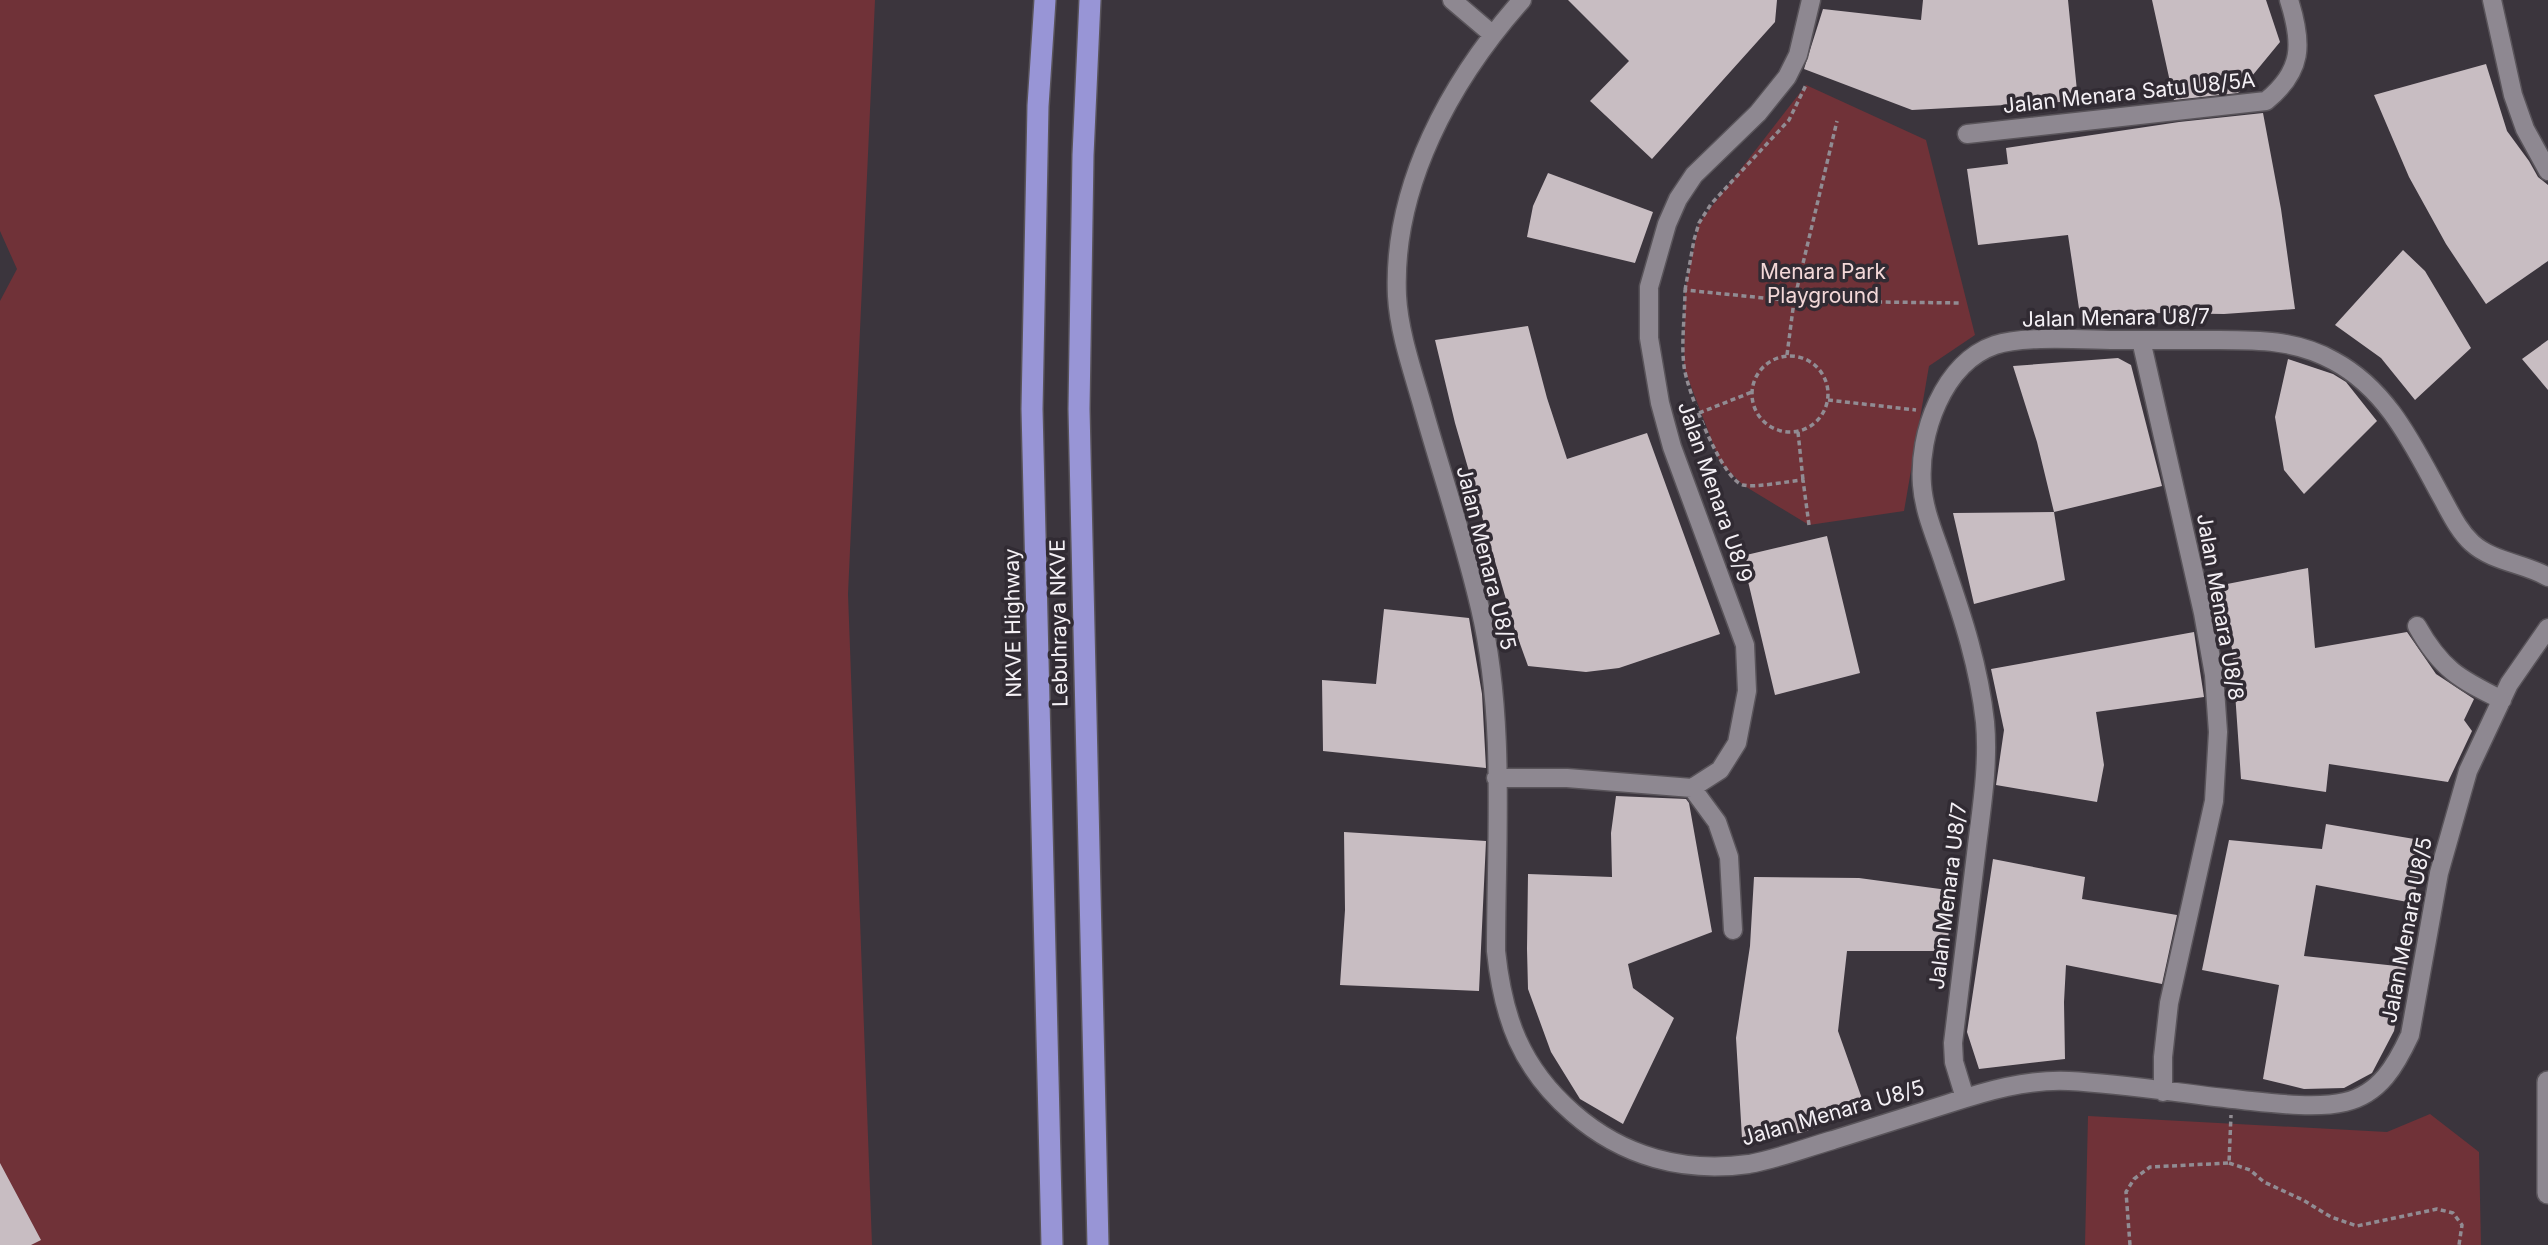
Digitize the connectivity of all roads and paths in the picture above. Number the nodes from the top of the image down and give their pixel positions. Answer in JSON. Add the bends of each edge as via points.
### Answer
{"nodes":[{"id":1,"x":1045,"y":0,"type":"edge"},
{"id":2,"x":1090,"y":0,"type":"edge"},
{"id":3,"x":1452,"y":0,"type":"edge"},
{"id":4,"x":1522,"y":0,"type":"edge"},
{"id":5,"x":1811,"y":0,"type":"edge"},
{"id":6,"x":2289,"y":0,"type":"edge"},
{"id":7,"x":2491,"y":0,"type":"edge"},
{"id":8,"x":1492,"y":34,"type":"junction"},
{"id":9,"x":1807,"y":85,"type":"dead end"},
{"id":10,"x":1837,"y":121,"type":"dead end"},
{"id":11,"x":1967,"y":134,"type":"dead end"},
{"id":12,"x":2548,"y":171,"type":"edge"},
{"id":13,"x":1685,"y":290,"type":"junction"},
{"id":14,"x":1794,"y":301,"type":"junction"},
{"id":15,"x":1962,"y":303,"type":"dead end"},
{"id":16,"x":2141,"y":340,"type":"junction"},
{"id":17,"x":1787,"y":355,"type":"junction"},
{"id":18,"x":1752,"y":392,"type":"junction"},
{"id":19,"x":1828,"y":400,"type":"junction"},
{"id":20,"x":1934,"y":412,"type":"junction"},
{"id":21,"x":1699,"y":413,"type":"junction"},
{"id":22,"x":1798,"y":432,"type":"junction"},
{"id":23,"x":1803,"y":480,"type":"junction"},
{"id":24,"x":1809,"y":525,"type":"dead end"},
{"id":25,"x":2548,"y":577,"type":"edge"},
{"id":26,"x":2417,"y":626,"type":"dead end"},
{"id":27,"x":2548,"y":628,"type":"edge"},
{"id":28,"x":2502,"y":700,"type":"junction"},
{"id":29,"x":1496,"y":778,"type":"junction"},
{"id":30,"x":1692,"y":788,"type":"junction"},
{"id":31,"x":1733,"y":930,"type":"dead end"},
{"id":32,"x":2548,"y":1082,"type":"edge"},
{"id":33,"x":2163,"y":1092,"type":"junction"},
{"id":34,"x":1965,"y":1098,"type":"junction"},
{"id":35,"x":2232,"y":1099,"type":"junction"},
{"id":36,"x":2229,"y":1163,"type":"junction"},
{"id":37,"x":2548,"y":1193,"type":"edge"},
{"id":38,"x":1052,"y":1245,"type":"edge"},
{"id":39,"x":1098,"y":1245,"type":"edge"},
{"id":40,"x":2130,"y":1245,"type":"edge"},
{"id":41,"x":2459,"y":1245,"type":"edge"}],
"edges":[{"from":1,"to":38,"type":"highway","name":"NKVE Highway","via":[[1038,107],[1032,409]]},
{"from":2,"to":39,"type":"highway","name":"Lebuhraya NKVE","via":[[1079,409]]},
{"from":3,"to":8,"type":"street"},
{"from":4,"to":8,"type":"street","name":"Jalan Menara U8/5"},
{"from":5,"to":30,"type":"street","name":"Jalan Menara U8/9","via":[[1798,55],[1787,77],[1683,191],[1667,224],[1649,286],[1649,338],[1660,403],[1745,645],[1747,691],[1737,743],[1720,770]]},
{"from":6,"to":11,"type":"street","name":"Jalan Menara Satu U8/5A","via":[[2297,56],[2292,75],[2266,101]]},
{"from":7,"to":12,"type":"street","via":[[2513,95]]},
{"from":8,"to":29,"type":"street","name":"Jalan Menara U8/5","via":[[1454,92],[1421,158],[1404,216],[1397,286],[1406,347],[1480,608],[1494,690]]},
{"from":9,"to":13,"type":"path","via":[[1789,120],[1699,223]]},
{"from":10,"to":14,"type":"path"},
{"from":13,"to":14,"type":"path"},
{"from":13,"to":21,"type":"path","via":[[1684,368]]},
{"from":14,"to":15,"type":"path"},
{"from":14,"to":17,"type":"path"},
{"from":16,"to":20,"type":"street","name":"Jalan Menara U8/7","via":[[1998,344],[1976,353],[1960,368]]},
{"from":16,"to":25,"type":"street","name":"Jalan Menara U8/7","via":[[2264,340],[2292,344],[2339,363],[2378,394],[2396,416],[2458,527],[2472,543],[2490,555]]},
{"from":16,"to":33,"type":"street","name":"Jalan Menara U8/8","via":[[2203,613],[2218,733],[2214,801],[2169,1003]]},
{"from":17,"to":18,"type":"path","via":[[1762,367]]},
{"from":17,"to":19,"type":"path","via":[[1806,359],[1821,371]]},
{"from":18,"to":21,"type":"path"},
{"from":18,"to":22,"type":"path","via":[[1756,412],[1769,427]]},
{"from":19,"to":20,"type":"path"},
{"from":19,"to":22,"type":"path","via":[[1818,421]]},
{"from":20,"to":34,"type":"street","name":"Jalan Menara U8/7","via":[[1922,461],[1922,486],[1979,671],[1985,726],[1984,784],[1953,1042]]},
{"from":21,"to":23,"type":"path","via":[[1731,478],[1743,485]]},
{"from":22,"to":23,"type":"path"},
{"from":23,"to":24,"type":"path"},
{"from":26,"to":28,"type":"street","via":[[2432,653],[2454,673]]},
{"from":27,"to":28,"type":"street","name":"Jalan Menara U8/5"},
{"from":28,"to":35,"type":"street","name":"Jalan Menara U8/5","via":[[2468,771],[2450,830],[2410,1035],[2399,1059],[2385,1079],[2344,1102],[2291,1105]]},
{"from":29,"to":30,"type":"street","via":[[1567,778]]},
{"from":29,"to":34,"type":"street","name":"Jalan Menara U8/5","via":[[1496,951],[1510,1025],[1538,1077],[1559,1101],[1605,1138],[1663,1162],[1693,1167],[1749,1164]]},
{"from":30,"to":31,"type":"street","via":[[1717,822],[1729,857]]},
{"from":32,"to":37,"type":"main road"},
{"from":33,"to":34,"type":"street","name":"Jalan Menara U8/5","via":[[2066,1081],[2004,1086]]},
{"from":33,"to":35,"type":"street","name":"Jalan Menara U8/5"},
{"from":35,"to":36,"type":"path"},
{"from":36,"to":40,"type":"path","via":[[2150,1167],[2134,1179],[2126,1192]]},
{"from":36,"to":41,"type":"path","via":[[2357,1226],[2437,1209],[2453,1213],[2462,1225]]}]}
